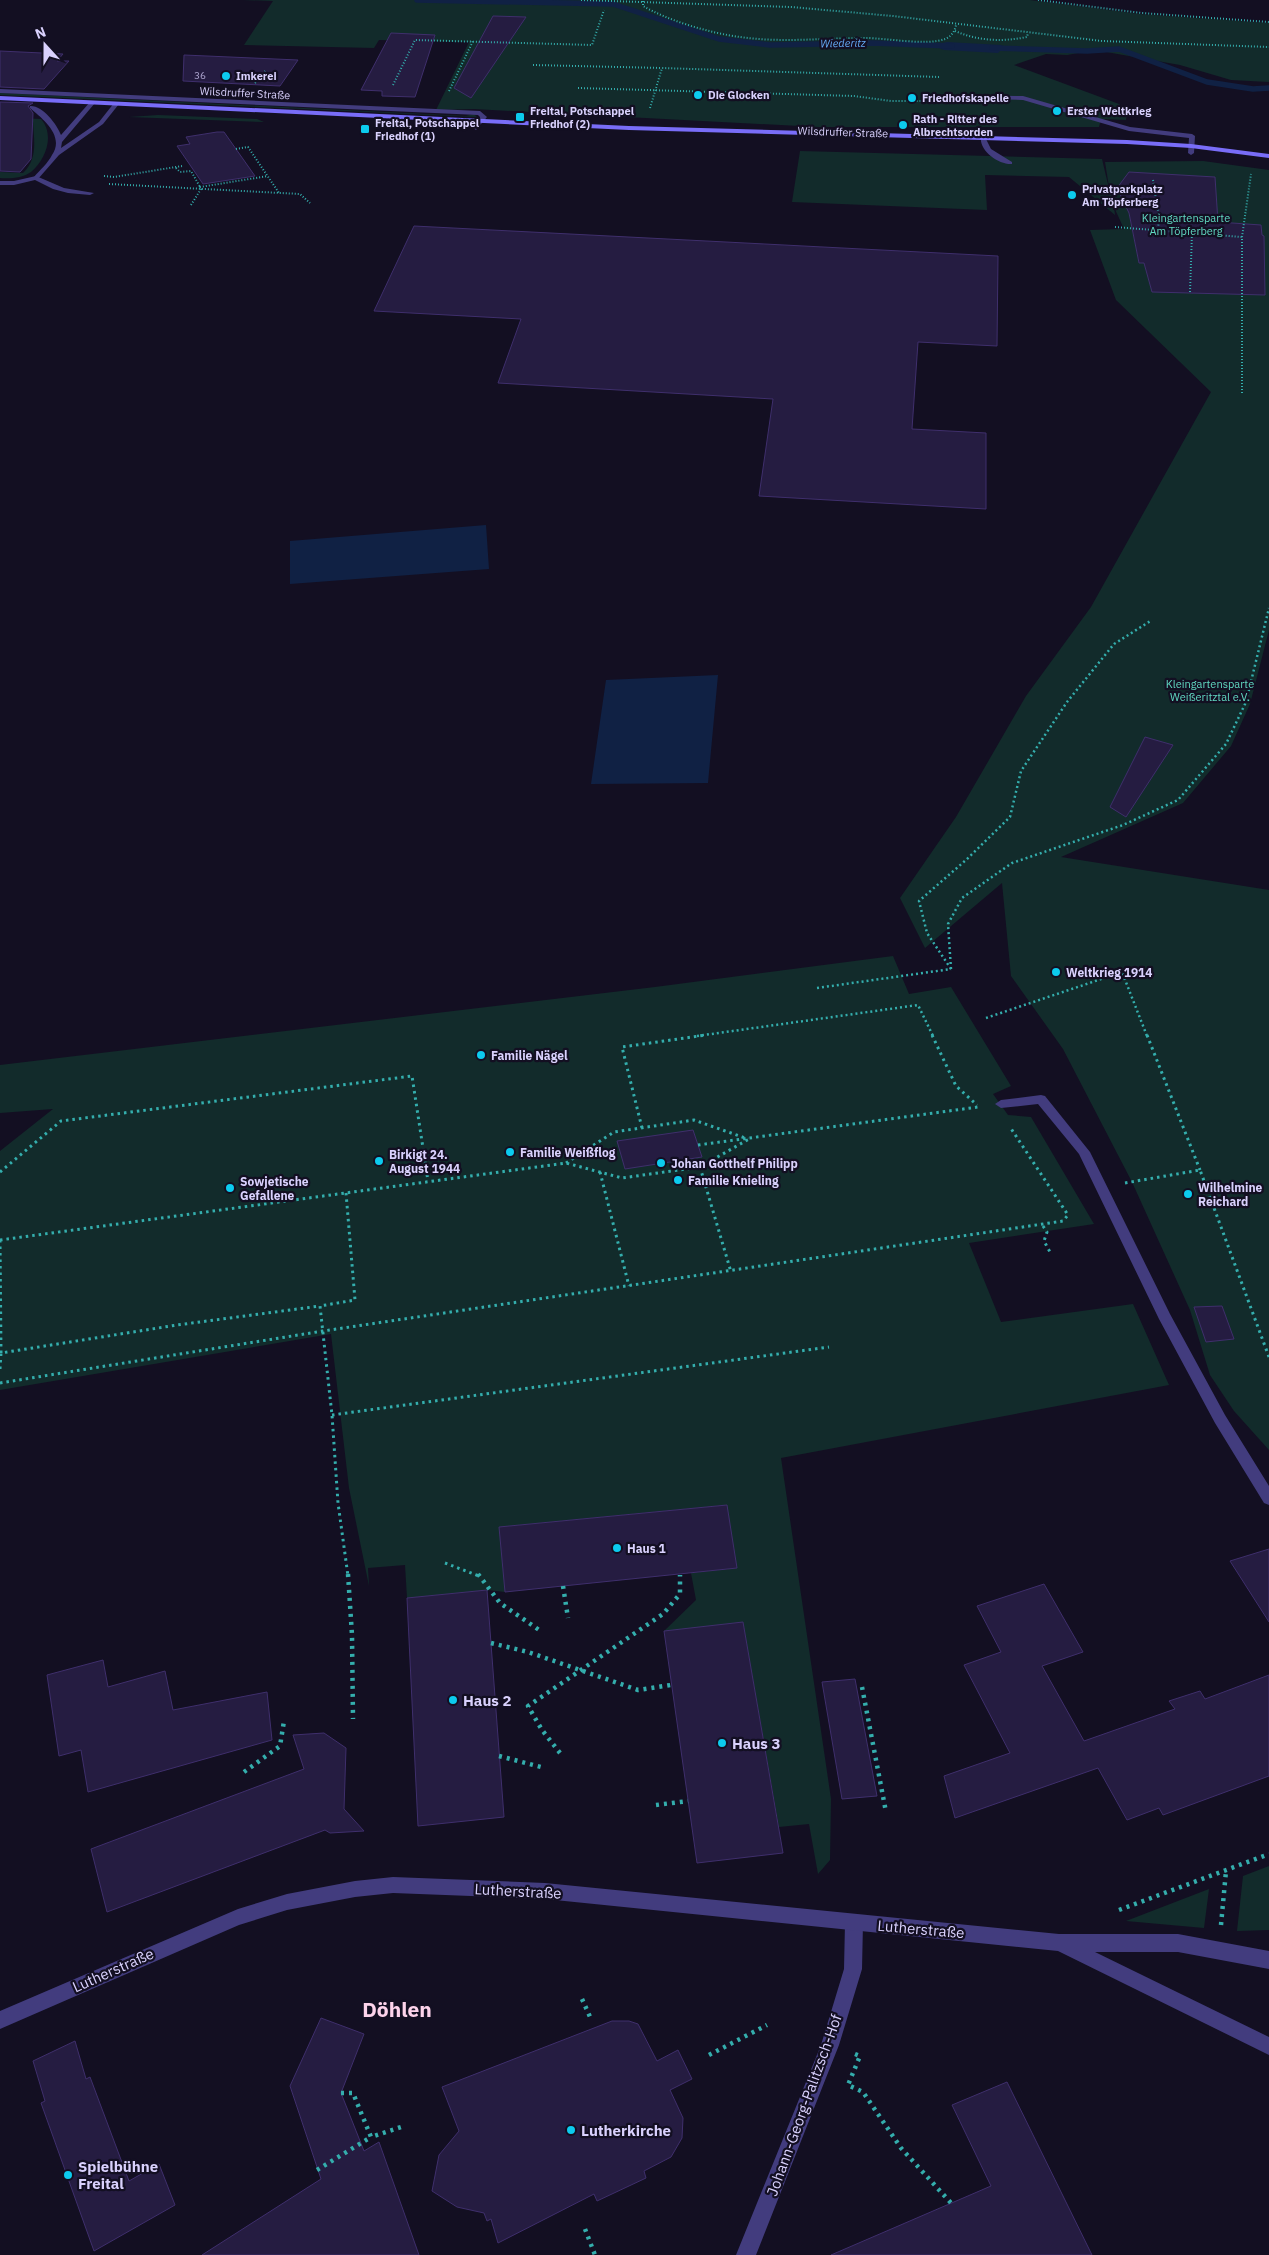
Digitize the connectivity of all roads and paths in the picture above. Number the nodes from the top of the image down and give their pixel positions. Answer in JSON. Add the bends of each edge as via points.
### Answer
{"nodes":[{"id":1,"x":581,"y":0,"type":"edge"},
{"id":2,"x":1038,"y":0,"type":"edge"},
{"id":3,"x":643,"y":1,"type":"junction"},
{"id":4,"x":604,"y":10,"type":"dead end"},
{"id":5,"x":1269,"y":22,"type":"edge"},
{"id":6,"x":956,"y":24,"type":"junction"},
{"id":7,"x":955,"y":31,"type":"junction"},
{"id":8,"x":1028,"y":33,"type":"junction"},
{"id":9,"x":473,"y":41,"type":"junction"},
{"id":10,"x":1269,"y":47,"type":"edge"},
{"id":11,"x":533,"y":65,"type":"dead end"},
{"id":12,"x":662,"y":68,"type":"junction"},
{"id":13,"x":939,"y":78,"type":"dead end"},
{"id":14,"x":393,"y":85,"type":"dead end"},
{"id":15,"x":578,"y":88,"type":"dead end"},
{"id":16,"x":0,"y":91,"type":"edge"},
{"id":17,"x":655,"y":91,"type":"junction"},
{"id":18,"x":449,"y":93,"type":"dead end"},
{"id":19,"x":947,"y":97,"type":"joint"},
{"id":20,"x":0,"y":98,"type":"edge"},
{"id":21,"x":92,"y":102,"type":"junction"},
{"id":22,"x":116,"y":104,"type":"junction"},
{"id":23,"x":0,"y":106,"type":"edge"},
{"id":24,"x":32,"y":107,"type":"junction"},
{"id":25,"x":86,"y":109,"type":"junction"},
{"id":26,"x":111,"y":111,"type":"junction"},
{"id":27,"x":648,"y":114,"type":"dead end"},
{"id":28,"x":482,"y":121,"type":"junction"},
{"id":29,"x":476,"y":128,"type":"junction"},
{"id":30,"x":983,"y":138,"type":"junction"},
{"id":31,"x":60,"y":140,"type":"junction"},
{"id":32,"x":984,"y":146,"type":"junction"},
{"id":33,"x":236,"y":149,"type":"dead end"},
{"id":34,"x":1191,"y":149,"type":"junction"},
{"id":35,"x":57,"y":154,"type":"junction"},
{"id":36,"x":1269,"y":156,"type":"edge"},
{"id":37,"x":1269,"y":162,"type":"edge"},
{"id":38,"x":1010,"y":163,"type":"dead end"},
{"id":39,"x":182,"y":166,"type":"dead end"},
{"id":40,"x":176,"y":168,"type":"junction"},
{"id":41,"x":1251,"y":169,"type":"dead end"},
{"id":42,"x":104,"y":176,"type":"dead end"},
{"id":43,"x":268,"y":176,"type":"junction"},
{"id":44,"x":36,"y":178,"type":"junction"},
{"id":45,"x":1153,"y":180,"type":"dead end"},
{"id":46,"x":0,"y":183,"type":"edge"},
{"id":47,"x":107,"y":184,"type":"dead end"},
{"id":48,"x":201,"y":188,"type":"junction"},
{"id":49,"x":90,"y":193,"type":"dead end"},
{"id":50,"x":279,"y":193,"type":"junction"},
{"id":51,"x":310,"y":203,"type":"dead end"},
{"id":52,"x":192,"y":205,"type":"dead end"},
{"id":53,"x":1115,"y":227,"type":"dead end"},
{"id":54,"x":1158,"y":231,"type":"junction"},
{"id":55,"x":1192,"y":233,"type":"junction"},
{"id":56,"x":1242,"y":237,"type":"junction"},
{"id":57,"x":1190,"y":292,"type":"dead end"},
{"id":58,"x":1242,"y":394,"type":"dead end"},
{"id":59,"x":1269,"y":608,"type":"edge"},
{"id":60,"x":1152,"y":620,"type":"dead end"},
{"id":61,"x":951,"y":969,"type":"junction"},
{"id":62,"x":817,"y":988,"type":"dead end"},
{"id":63,"x":986,"y":1018,"type":"dead end"},
{"id":64,"x":1001,"y":1104,"type":"joint"},
{"id":65,"x":980,"y":1107,"type":"junction"},
{"id":66,"x":984,"y":1113,"type":"dead end"},
{"id":67,"x":1004,"y":1125,"type":"dead end"},
{"id":68,"x":642,"y":1128,"type":"junction"},
{"id":69,"x":749,"y":1139,"type":"junction"},
{"id":70,"x":698,"y":1145,"type":"dead end"},
{"id":71,"x":566,"y":1163,"type":"junction"},
{"id":72,"x":700,"y":1167,"type":"junction"},
{"id":73,"x":1200,"y":1170,"type":"junction"},
{"id":74,"x":0,"y":1172,"type":"edge"},
{"id":75,"x":600,"y":1172,"type":"junction"},
{"id":76,"x":428,"y":1181,"type":"junction"},
{"id":77,"x":1102,"y":1187,"type":"junction"},
{"id":78,"x":346,"y":1193,"type":"junction"},
{"id":79,"x":1043,"y":1226,"type":"junction"},
{"id":80,"x":0,"y":1240,"type":"edge"},
{"id":81,"x":1050,"y":1252,"type":"dead end"},
{"id":82,"x":731,"y":1272,"type":"junction"},
{"id":83,"x":629,"y":1286,"type":"junction"},
{"id":84,"x":320,"y":1306,"type":"junction"},
{"id":85,"x":323,"y":1331,"type":"junction"},
{"id":86,"x":829,"y":1347,"type":"dead end"},
{"id":87,"x":1,"y":1353,"type":"edge"},
{"id":88,"x":1269,"y":1357,"type":"edge"},
{"id":89,"x":0,"y":1369,"type":"edge"},
{"id":90,"x":0,"y":1383,"type":"edge"},
{"id":91,"x":332,"y":1415,"type":"junction"},
{"id":92,"x":1269,"y":1499,"type":"edge"},
{"id":93,"x":445,"y":1563,"type":"dead end"},
{"id":94,"x":680,"y":1575,"type":"dead end"},
{"id":95,"x":563,"y":1586,"type":"dead end"},
{"id":96,"x":568,"y":1618,"type":"dead end"},
{"id":97,"x":542,"y":1632,"type":"dead end"},
{"id":98,"x":490,"y":1643,"type":"dead end"},
{"id":99,"x":581,"y":1670,"type":"junction"},
{"id":100,"x":672,"y":1685,"type":"dead end"},
{"id":101,"x":862,"y":1687,"type":"dead end"},
{"id":102,"x":353,"y":1719,"type":"dead end"},
{"id":103,"x":284,"y":1721,"type":"dead end"},
{"id":104,"x":560,"y":1753,"type":"dead end"},
{"id":105,"x":500,"y":1756,"type":"dead end"},
{"id":106,"x":545,"y":1768,"type":"dead end"},
{"id":107,"x":244,"y":1772,"type":"dead end"},
{"id":108,"x":688,"y":1802,"type":"dead end"},
{"id":109,"x":656,"y":1805,"type":"dead end"},
{"id":110,"x":886,"y":1812,"type":"dead end"},
{"id":111,"x":1269,"y":1854,"type":"edge"},
{"id":112,"x":1226,"y":1871,"type":"junction"},
{"id":113,"x":1119,"y":1910,"type":"dead end"},
{"id":114,"x":854,"y":1922,"type":"junction"},
{"id":115,"x":1221,"y":1928,"type":"dead end"},
{"id":116,"x":1059,"y":1942,"type":"junction"},
{"id":117,"x":1269,"y":1960,"type":"edge"},
{"id":118,"x":582,"y":1999,"type":"dead end"},
{"id":119,"x":591,"y":2019,"type":"dead end"},
{"id":120,"x":0,"y":2020,"type":"edge"},
{"id":121,"x":767,"y":2024,"type":"dead end"},
{"id":122,"x":1269,"y":2046,"type":"edge"},
{"id":123,"x":709,"y":2055,"type":"dead end"},
{"id":124,"x":860,"y":2056,"type":"dead end"},
{"id":125,"x":341,"y":2093,"type":"dead end"},
{"id":126,"x":404,"y":2126,"type":"dead end"},
{"id":127,"x":371,"y":2137,"type":"junction"},
{"id":128,"x":317,"y":2170,"type":"dead end"},
{"id":129,"x":951,"y":2203,"type":"dead end"},
{"id":130,"x":585,"y":2229,"type":"dead end"},
{"id":131,"x":594,"y":2255,"type":"edge"},
{"id":132,"x":746,"y":2255,"type":"edge"}],
"edges":[{"from":1,"to":3,"type":"path"},
{"from":2,"to":5,"type":"path","via":[[1142,13]]},
{"from":3,"to":6,"type":"path","via":[[791,7]]},
{"from":3,"to":7,"type":"path","via":[[643,6],[660,16],[738,37],[781,41],[866,38],[929,41],[946,39]]},
{"from":4,"to":9,"type":"path","via":[[592,45]]},
{"from":6,"to":7,"type":"path"},
{"from":6,"to":8,"type":"path"},
{"from":7,"to":8,"type":"path","via":[[966,37],[1010,40],[1027,37]]},
{"from":8,"to":10,"type":"path","via":[[1102,41]]},
{"from":9,"to":14,"type":"path","via":[[415,40]]},
{"from":9,"to":18,"type":"path"},
{"from":11,"to":12,"type":"path"},
{"from":12,"to":13,"type":"path"},
{"from":12,"to":17,"type":"path"},
{"from":15,"to":17,"type":"path"},
{"from":16,"to":28,"type":"street","name":"Wilsdruffer Straße","via":[[469,112],[481,114],[484,117]]},
{"from":17,"to":19,"type":"path","via":[[854,96],[891,101],[934,101]]},
{"from":17,"to":27,"type":"path"},
{"from":19,"to":34,"type":"street","via":[[1023,98],[1129,130],[1192,136]]},
{"from":20,"to":21,"type":"main road","name":"Wilsdruffer Straße"},
{"from":21,"to":22,"type":"main road","name":"Wilsdruffer Straße"},
{"from":21,"to":25,"type":"street"},
{"from":22,"to":26,"type":"street"},
{"from":22,"to":28,"type":"main road","name":"Wilsdruffer Straße"},
{"from":23,"to":24,"type":"main road","name":"Wilsdruffer Straße"},
{"from":24,"to":25,"type":"main road","name":"Wilsdruffer Straße"},
{"from":24,"to":31,"type":"street","via":[[55,127]]},
{"from":25,"to":26,"type":"main road","name":"Wilsdruffer Straße"},
{"from":25,"to":31,"type":"street"},
{"from":26,"to":29,"type":"main road","name":"Wilsdruffer Straße"},
{"from":26,"to":35,"type":"street","via":[[101,123]]},
{"from":28,"to":29,"type":"street"},
{"from":28,"to":30,"type":"main road","name":"Wilsdruffer Straße"},
{"from":29,"to":32,"type":"main road","name":"Wilsdruffer Straße"},
{"from":30,"to":32,"type":"street"},
{"from":30,"to":34,"type":"main road","name":"Wilsdruffer Straße"},
{"from":31,"to":35,"type":"street"},
{"from":32,"to":34,"type":"main road","name":"Wilsdruffer Straße"},
{"from":32,"to":38,"type":"street"},
{"from":33,"to":43,"type":"path","via":[[248,147]]},
{"from":34,"to":36,"type":"main road","name":"Wilsdruffer Straße"},
{"from":34,"to":37,"type":"main road","name":"Wilsdruffer Straße"},
{"from":35,"to":44,"type":"street"},
{"from":39,"to":40,"type":"path"},
{"from":40,"to":42,"type":"path"},
{"from":40,"to":48,"type":"path","via":[[180,172],[191,171]]},
{"from":41,"to":56,"type":"path"},
{"from":43,"to":48,"type":"path"},
{"from":43,"to":50,"type":"path"},
{"from":44,"to":46,"type":"street"},
{"from":44,"to":49,"type":"street","via":[[50,187]]},
{"from":45,"to":54,"type":"path"},
{"from":47,"to":48,"type":"path"},
{"from":48,"to":50,"type":"path"},
{"from":48,"to":52,"type":"path"},
{"from":50,"to":51,"type":"path","via":[[300,194]]},
{"from":53,"to":54,"type":"path"},
{"from":54,"to":55,"type":"path"},
{"from":55,"to":56,"type":"path"},
{"from":55,"to":57,"type":"path"},
{"from":56,"to":58,"type":"path"},
{"from":59,"to":61,"type":"path","via":[[1246,702],[1226,744],[1178,800],[1123,825],[1012,863],[962,898],[948,924]]},
{"from":60,"to":61,"type":"path","via":[[1114,644],[1067,702],[1021,771],[1010,817],[919,901],[928,933]]},
{"from":61,"to":62,"type":"path"},
{"from":63,"to":73,"type":"path","via":[[1122,972]]},
{"from":64,"to":65,"type":"path"},
{"from":64,"to":77,"type":"street","via":[[1040,1099],[1084,1152]]},
{"from":65,"to":66,"type":"path"},
{"from":65,"to":68,"type":"path","via":[[956,1086],[918,1005],[622,1047]]},
{"from":65,"to":69,"type":"path"},
{"from":67,"to":79,"type":"path","via":[[1012,1128],[1068,1214],[1063,1221]]},
{"from":68,"to":69,"type":"path","via":[[694,1120]]},
{"from":68,"to":71,"type":"path","via":[[614,1132]]},
{"from":69,"to":70,"type":"path"},
{"from":69,"to":72,"type":"path"},
{"from":71,"to":75,"type":"path"},
{"from":71,"to":76,"type":"path"},
{"from":72,"to":75,"type":"path","via":[[622,1178]]},
{"from":72,"to":82,"type":"path"},
{"from":73,"to":77,"type":"path"},
{"from":73,"to":88,"type":"path"},
{"from":74,"to":76,"type":"path","via":[[61,1121],[412,1076]]},
{"from":75,"to":83,"type":"path"},
{"from":76,"to":78,"type":"path"},
{"from":77,"to":92,"type":"street","via":[[1164,1315],[1220,1419]]},
{"from":78,"to":80,"type":"path"},
{"from":78,"to":84,"type":"path","via":[[355,1300]]},
{"from":79,"to":81,"type":"path","via":[[1047,1232],[1044,1241]]},
{"from":79,"to":82,"type":"path"},
{"from":80,"to":87,"type":"path"},
{"from":82,"to":83,"type":"path"},
{"from":83,"to":85,"type":"path"},
{"from":84,"to":85,"type":"path"},
{"from":84,"to":87,"type":"path"},
{"from":85,"to":90,"type":"path"},
{"from":85,"to":91,"type":"path"},
{"from":86,"to":91,"type":"path"},
{"from":87,"to":89,"type":"path"},
{"from":91,"to":102,"type":"path","via":[[338,1504],[348,1576]]},
{"from":93,"to":97,"type":"path","via":[[478,1574],[500,1603]]},
{"from":94,"to":99,"type":"path","via":[[680,1594],[663,1614]]},
{"from":95,"to":96,"type":"path"},
{"from":98,"to":99,"type":"path"},
{"from":99,"to":100,"type":"path","via":[[638,1690]]},
{"from":99,"to":104,"type":"path","via":[[528,1706]]},
{"from":101,"to":110,"type":"path"},
{"from":103,"to":107,"type":"path","via":[[280,1746]]},
{"from":105,"to":106,"type":"path"},
{"from":108,"to":109,"type":"path"},
{"from":111,"to":112,"type":"path"},
{"from":112,"to":113,"type":"path"},
{"from":112,"to":115,"type":"path"},
{"from":114,"to":116,"type":"street","name":"Lutherstraße"},
{"from":114,"to":120,"type":"street","name":"Lutherstraße","via":[[545,1891],[393,1885],[364,1888],[287,1902],[238,1917]]},
{"from":114,"to":132,"type":"street","name":"Johann-Georg-Palitzsch-Hof","via":[[853,1969],[830,2045]]},
{"from":116,"to":117,"type":"street","name":"Lutherstraße","via":[[1178,1944]]},
{"from":116,"to":122,"type":"street","name":"Lutherstraße"},
{"from":118,"to":119,"type":"path"},
{"from":121,"to":123,"type":"path"},
{"from":124,"to":129,"type":"path","via":[[848,2085],[863,2092],[901,2148]]},
{"from":125,"to":127,"type":"path","via":[[353,2093]]},
{"from":126,"to":127,"type":"path"},
{"from":127,"to":128,"type":"path"},
{"from":130,"to":131,"type":"path"}]}
